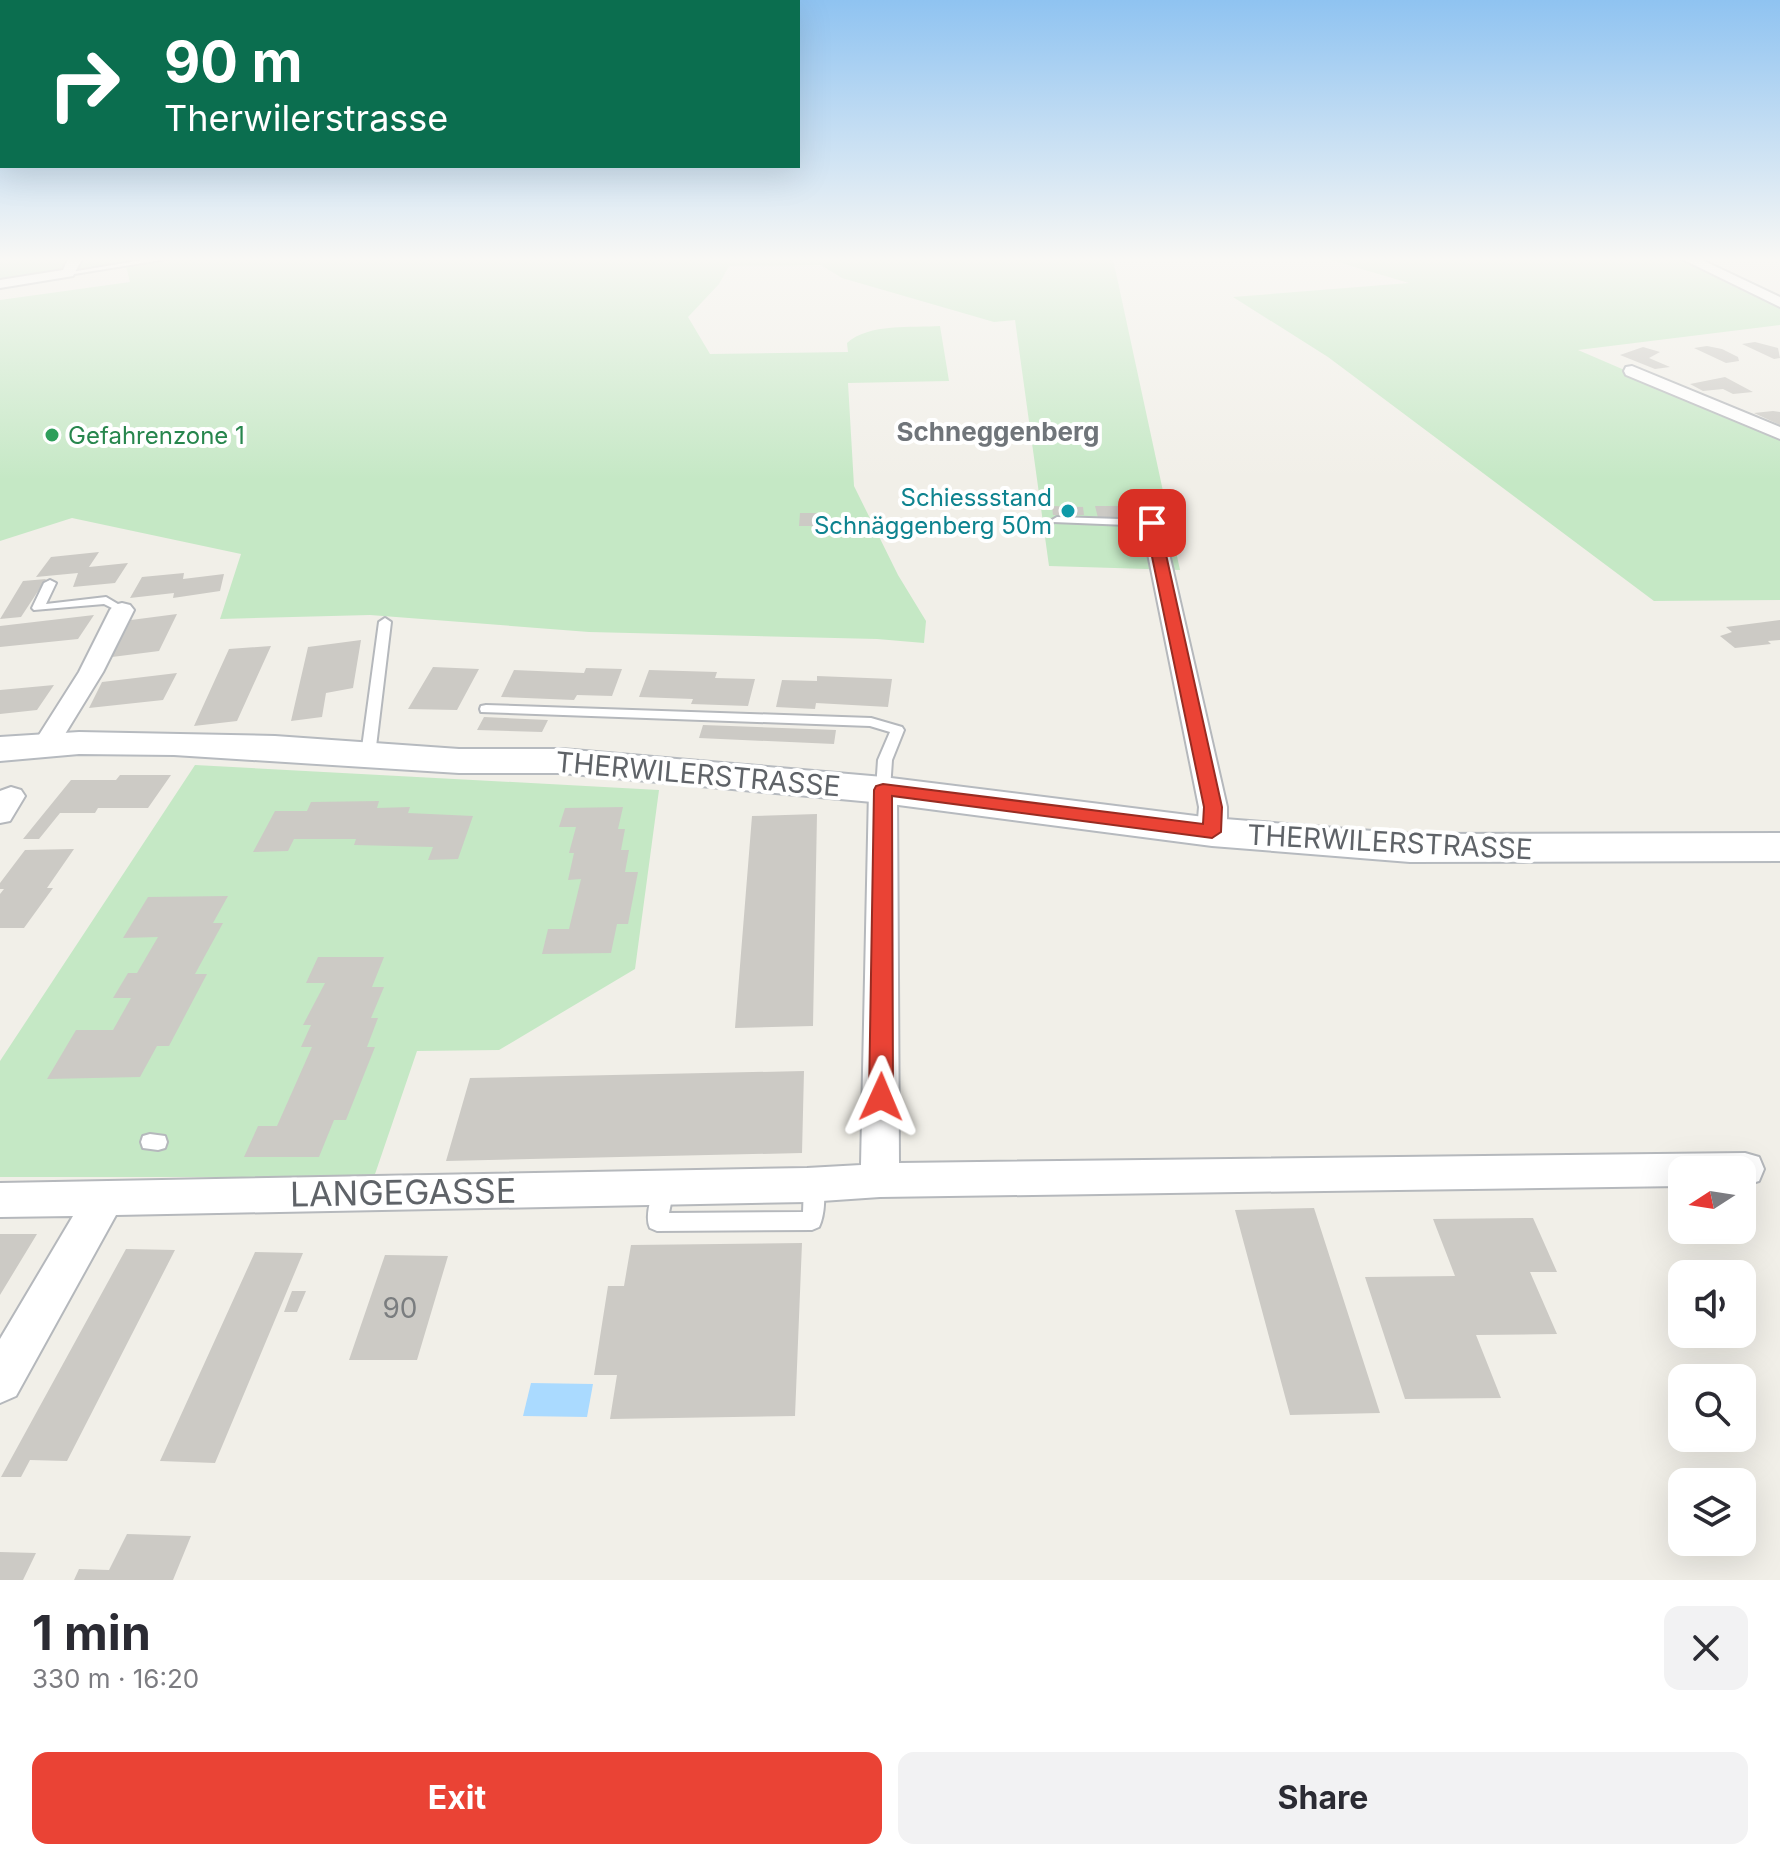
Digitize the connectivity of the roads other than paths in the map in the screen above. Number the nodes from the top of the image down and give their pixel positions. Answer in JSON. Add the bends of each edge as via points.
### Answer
{"nodes":[{"id":1,"x":1632,"y":371,"type":"dead end"},
{"id":2,"x":1780,"y":434,"type":"edge"},
{"id":3,"x":1151,"y":518,"type":"joint"},
{"id":4,"x":1057,"y":520,"type":"dead end"},
{"id":5,"x":50,"y":583,"type":"dead end"},
{"id":6,"x":122,"y":610,"type":"joint"},
{"id":7,"x":385,"y":622,"type":"dead end"},
{"id":8,"x":486,"y":709,"type":"dead end"},
{"id":9,"x":45,"y":746,"type":"junction"},
{"id":10,"x":0,"y":749,"type":"edge"},
{"id":11,"x":368,"y":755,"type":"junction"},
{"id":12,"x":883,"y":790,"type":"junction"},
{"id":13,"x":1212,"y":832,"type":"junction"},
{"id":14,"x":1780,"y":847,"type":"edge"},
{"id":15,"x":1668,"y":1170,"type":"edge"},
{"id":16,"x":880,"y":1180,"type":"junction"},
{"id":17,"x":105,"y":1197,"type":"junction"},
{"id":18,"x":0,"y":1200,"type":"edge"},
{"id":19,"x":0,"y":1381,"type":"edge"}],
"edges":[{"from":1,"to":2,"type":"street"},
{"from":3,"to":4,"type":"lane"},
{"from":3,"to":13,"type":"street","via":[[1213,807]]},
{"from":5,"to":6,"type":"lane","via":[[38,608],[106,600]]},
{"from":6,"to":9,"type":"street"},
{"from":7,"to":11,"type":"lane"},
{"from":8,"to":12,"type":"lane","via":[[871,722],[897,730],[885,760]]},
{"from":9,"to":10,"type":"main road","name":"THERWILERSTRASSE"},
{"from":9,"to":11,"type":"main road","name":"THERWILERSTRASSE","via":[[188,745]]},
{"from":11,"to":12,"type":"main road","name":"THERWILERSTRASSE","via":[[562,761]]},
{"from":12,"to":13,"type":"main road","name":"THERWILERSTRASSE"},
{"from":12,"to":16,"type":"street"},
{"from":13,"to":14,"type":"main road","name":"THERWILERSTRASSE","via":[[1425,848]]},
{"from":15,"to":16,"type":"street","name":"LANGEGASSE"},
{"from":16,"to":17,"type":"street","name":"LANGEGASSE"},
{"from":17,"to":18,"type":"street","name":"LANGEGASSE"},
{"from":17,"to":19,"type":"street"}]}
